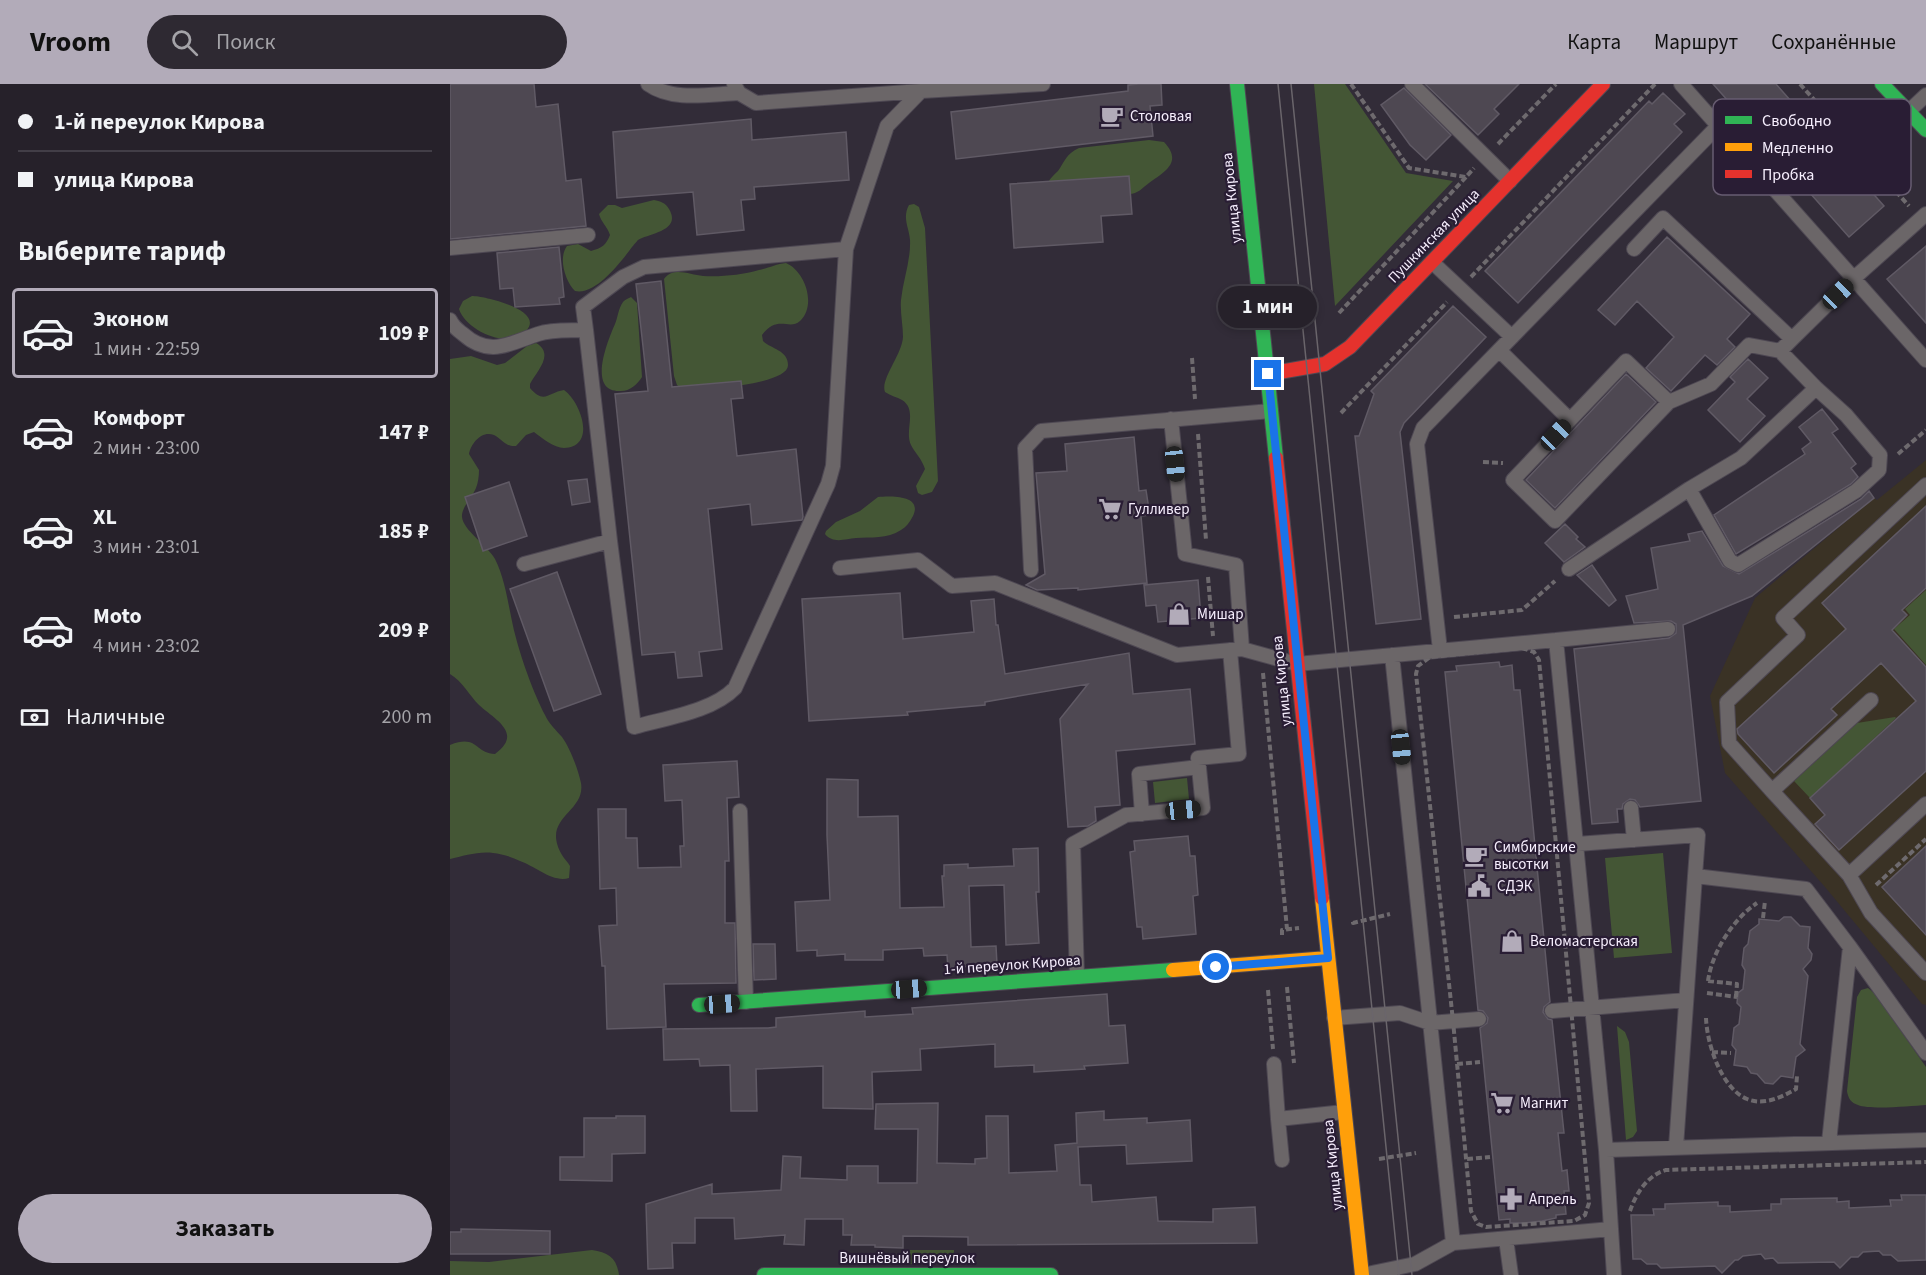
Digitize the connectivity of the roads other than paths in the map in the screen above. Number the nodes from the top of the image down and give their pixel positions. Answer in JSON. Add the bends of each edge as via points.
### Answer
{"nodes":[{"id":1,"x":648,"y":84,"type":"edge"},
{"id":2,"x":1043,"y":84,"type":"edge"},
{"id":3,"x":1237,"y":84,"type":"edge"},
{"id":4,"x":1412,"y":84,"type":"edge"},
{"id":5,"x":1603,"y":84,"type":"edge"},
{"id":6,"x":1681,"y":84,"type":"edge"},
{"id":7,"x":1882,"y":84,"type":"edge"},
{"id":8,"x":736,"y":89,"type":"edge"},
{"id":9,"x":1892,"y":89,"type":"edge"},
{"id":10,"x":921,"y":91,"type":"junction"},
{"id":11,"x":1926,"y":95,"type":"edge"},
{"id":12,"x":1911,"y":109,"type":"edge"},
{"id":13,"x":1911,"y":113,"type":"edge"},
{"id":14,"x":1713,"y":120,"type":"edge"},
{"id":15,"x":1926,"y":130,"type":"edge"},
{"id":16,"x":1713,"y":131,"type":"edge"},
{"id":17,"x":1510,"y":181,"type":"junction"},
{"id":18,"x":1779,"y":195,"type":"edge"},
{"id":19,"x":1923,"y":216,"type":"edge"},
{"id":20,"x":588,"y":235,"type":"dead end"},
{"id":21,"x":450,"y":248,"type":"edge"},
{"id":22,"x":846,"y":249,"type":"junction"},
{"id":23,"x":1634,"y":249,"type":"dead end"},
{"id":24,"x":1432,"y":262,"type":"junction"},
{"id":25,"x":1853,"y":279,"type":"junction"},
{"id":26,"x":450,"y":320,"type":"edge"},
{"id":27,"x":586,"y":330,"type":"junction"},
{"id":28,"x":1512,"y":337,"type":"junction"},
{"id":29,"x":1792,"y":339,"type":"junction"},
{"id":30,"x":1499,"y":350,"type":"junction"},
{"id":31,"x":1780,"y":351,"type":"junction"},
{"id":32,"x":1926,"y":360,"type":"edge"},
{"id":33,"x":1268,"y":374,"type":"junction"},
{"id":34,"x":1815,"y":388,"type":"junction"},
{"id":35,"x":1669,"y":402,"type":"junction"},
{"id":36,"x":1272,"y":411,"type":"junction"},
{"id":37,"x":1171,"y":419,"type":"junction"},
{"id":38,"x":1570,"y":420,"type":"junction"},
{"id":39,"x":1926,"y":485,"type":"edge"},
{"id":40,"x":1689,"y":489,"type":"junction"},
{"id":41,"x":610,"y":541,"type":"junction"},
{"id":42,"x":524,"y":564,"type":"dead end"},
{"id":43,"x":840,"y":568,"type":"dead end"},
{"id":44,"x":1569,"y":569,"type":"road end"},
{"id":45,"x":1031,"y":570,"type":"dead end"},
{"id":46,"x":1668,"y":629,"type":"dead end"},
{"id":47,"x":1556,"y":639,"type":"junction"},
{"id":48,"x":1236,"y":649,"type":"junction"},
{"id":49,"x":1440,"y":651,"type":"junction"},
{"id":50,"x":1392,"y":655,"type":"junction"},
{"id":51,"x":1297,"y":664,"type":"junction"},
{"id":52,"x":1871,"y":700,"type":"dead end"},
{"id":53,"x":1199,"y":767,"type":"junction"},
{"id":54,"x":1772,"y":791,"type":"junction"},
{"id":55,"x":1926,"y":804,"type":"edge"},
{"id":56,"x":1630,"y":808,"type":"dead end"},
{"id":57,"x":740,"y":811,"type":"dead end"},
{"id":58,"x":1142,"y":814,"type":"junction"},
{"id":59,"x":1634,"y":840,"type":"junction"},
{"id":60,"x":1577,"y":844,"type":"junction"},
{"id":61,"x":1850,"y":875,"type":"junction"},
{"id":62,"x":1695,"y":876,"type":"junction"},
{"id":63,"x":1850,"y":947,"type":"junction"},
{"id":64,"x":1328,"y":958,"type":"junction"},
{"id":65,"x":1926,"y":973,"type":"edge"},
{"id":66,"x":1077,"y":977,"type":"junction"},
{"id":67,"x":1686,"y":1000,"type":"junction"},
{"id":68,"x":746,"y":1002,"type":"junction"},
{"id":69,"x":699,"y":1005,"type":"dead end"},
{"id":70,"x":1593,"y":1008,"type":"junction"},
{"id":71,"x":1552,"y":1011,"type":"dead end"},
{"id":72,"x":1334,"y":1018,"type":"junction"},
{"id":73,"x":1479,"y":1018,"type":"dead end"},
{"id":74,"x":1430,"y":1023,"type":"junction"},
{"id":75,"x":1926,"y":1053,"type":"edge"},
{"id":76,"x":1274,"y":1064,"type":"road end"},
{"id":77,"x":1344,"y":1113,"type":"junction"},
{"id":78,"x":1278,"y":1119,"type":"junction"},
{"id":79,"x":1926,"y":1140,"type":"edge"},
{"id":80,"x":1829,"y":1142,"type":"junction"},
{"id":81,"x":1676,"y":1147,"type":"junction"},
{"id":82,"x":1606,"y":1150,"type":"junction"},
{"id":83,"x":1282,"y":1160,"type":"dead end"},
{"id":84,"x":1611,"y":1229,"type":"junction"},
{"id":85,"x":1506,"y":1239,"type":"junction"},
{"id":86,"x":1454,"y":1243,"type":"junction"},
{"id":87,"x":764,"y":1275,"type":"edge"},
{"id":88,"x":995,"y":1275,"type":"edge"},
{"id":89,"x":1051,"y":1275,"type":"edge"},
{"id":90,"x":1362,"y":1275,"type":"edge"},
{"id":91,"x":1511,"y":1275,"type":"edge"},
{"id":92,"x":1614,"y":1275,"type":"edge"}],
"edges":[{"from":1,"to":8,"type":"lane","via":[[679,96]]},
{"from":2,"to":10,"type":"lane"},
{"from":3,"to":33,"type":"street","name":"улица Кирова"},
{"from":4,"to":17,"type":"lane"},
{"from":5,"to":17,"type":"street","name":"Пушкинская улица"},
{"from":6,"to":14,"type":"lane"},
{"from":7,"to":9,"type":"street"},
{"from":8,"to":10,"type":"lane","via":[[756,103]]},
{"from":10,"to":22,"type":"lane","via":[[887,126]]},
{"from":11,"to":12,"type":"lane"},
{"from":13,"to":15,"type":"street"},
{"from":16,"to":28,"type":"lane"},
{"from":17,"to":24,"type":"street","name":"Пушкинская улица"},
{"from":18,"to":25,"type":"lane"},
{"from":19,"to":25,"type":"lane"},
{"from":20,"to":21,"type":"lane"},
{"from":22,"to":27,"type":"lane","via":[[644,267],[623,277],[583,307]]},
{"from":22,"to":41,"type":"lane","via":[[833,466],[735,688],[726,697],[634,727]]},
{"from":23,"to":29,"type":"lane","via":[[1663,218]]},
{"from":24,"to":28,"type":"lane"},
{"from":24,"to":33,"type":"street","name":"Пушкинская улица","via":[[1350,346],[1325,364]]},
{"from":25,"to":29,"type":"lane"},
{"from":25,"to":32,"type":"lane"},
{"from":26,"to":27,"type":"lane","via":[[470,340],[495,348],[540,333]]},
{"from":27,"to":41,"type":"lane"},
{"from":28,"to":30,"type":"lane"},
{"from":29,"to":31,"type":"lane"},
{"from":30,"to":38,"type":"lane"},
{"from":30,"to":49,"type":"lane","via":[[1423,428],[1417,444]]},
{"from":31,"to":34,"type":"lane"},
{"from":31,"to":35,"type":"lane","via":[[1749,345],[1711,384]]},
{"from":33,"to":36,"type":"street","name":"улица Кирова"},
{"from":34,"to":40,"type":"lane","via":[[1741,458]]},
{"from":34,"to":40,"type":"lane","via":[[1846,415],[1880,455],[1879,470],[1856,491],[1738,565],[1730,561]]},
{"from":35,"to":38,"type":"lane","via":[[1626,361]]},
{"from":35,"to":38,"type":"lane","via":[[1555,521],[1513,480]]},
{"from":36,"to":37,"type":"lane"},
{"from":36,"to":51,"type":"street","name":"улица Кирова"},
{"from":37,"to":45,"type":"lane","via":[[1041,431],[1025,448]]},
{"from":37,"to":48,"type":"lane","via":[[1185,554],[1236,565]]},
{"from":39,"to":54,"type":"lane","via":[[1783,618],[1798,635],[1727,702],[1729,743]]},
{"from":40,"to":44,"type":"lane"},
{"from":41,"to":42,"type":"lane"},
{"from":43,"to":48,"type":"lane","via":[[918,560],[952,586],[995,583],[1177,656]]},
{"from":46,"to":47,"type":"lane"},
{"from":47,"to":49,"type":"lane"},
{"from":47,"to":60,"type":"lane"},
{"from":48,"to":51,"type":"lane"},
{"from":48,"to":53,"type":"lane","via":[[1239,754],[1198,758]]},
{"from":49,"to":50,"type":"lane"},
{"from":50,"to":51,"type":"lane"},
{"from":50,"to":74,"type":"lane"},
{"from":51,"to":64,"type":"street","name":"улица Кирова"},
{"from":52,"to":54,"type":"lane"},
{"from":53,"to":58,"type":"lane","via":[[1138,774]]},
{"from":53,"to":58,"type":"lane","via":[[1203,808]]},
{"from":54,"to":61,"type":"lane"},
{"from":55,"to":61,"type":"lane"},
{"from":56,"to":59,"type":"lane"},
{"from":57,"to":68,"type":"lane"},
{"from":58,"to":66,"type":"lane","via":[[1126,815],[1073,844]]},
{"from":59,"to":60,"type":"lane"},
{"from":59,"to":62,"type":"lane","via":[[1698,835]]},
{"from":60,"to":70,"type":"lane"},
{"from":61,"to":65,"type":"lane","via":[[1871,913]]},
{"from":62,"to":63,"type":"lane","via":[[1806,889]]},
{"from":62,"to":67,"type":"lane"},
{"from":63,"to":75,"type":"lane"},
{"from":63,"to":80,"type":"lane"},
{"from":64,"to":66,"type":"street","name":"1-й переулок Кирова"},
{"from":64,"to":72,"type":"street","name":"улица Кирова"},
{"from":66,"to":68,"type":"street","name":"1-й переулок Кирова"},
{"from":67,"to":70,"type":"lane"},
{"from":67,"to":81,"type":"lane"},
{"from":68,"to":69,"type":"street","name":"1-й переулок Кирова"},
{"from":70,"to":71,"type":"lane"},
{"from":70,"to":82,"type":"lane"},
{"from":72,"to":74,"type":"lane","via":[[1400,1013]]},
{"from":72,"to":77,"type":"street","name":"улица Кирова"},
{"from":73,"to":74,"type":"lane"},
{"from":74,"to":86,"type":"lane"},
{"from":76,"to":78,"type":"lane"},
{"from":77,"to":78,"type":"lane"},
{"from":77,"to":90,"type":"street","name":"улица Кирова"},
{"from":78,"to":83,"type":"lane"},
{"from":79,"to":80,"type":"lane"},
{"from":80,"to":81,"type":"lane"},
{"from":81,"to":82,"type":"lane"},
{"from":82,"to":84,"type":"lane"},
{"from":84,"to":85,"type":"lane"},
{"from":84,"to":92,"type":"lane"},
{"from":85,"to":86,"type":"lane"},
{"from":85,"to":91,"type":"lane"},
{"from":86,"to":90,"type":"lane","via":[[1415,1264]]},
{"from":87,"to":88,"type":"street","name":"Вишнёвый переулок"},
{"from":88,"to":89,"type":"street","name":"Вишнёвый переулок"}]}
